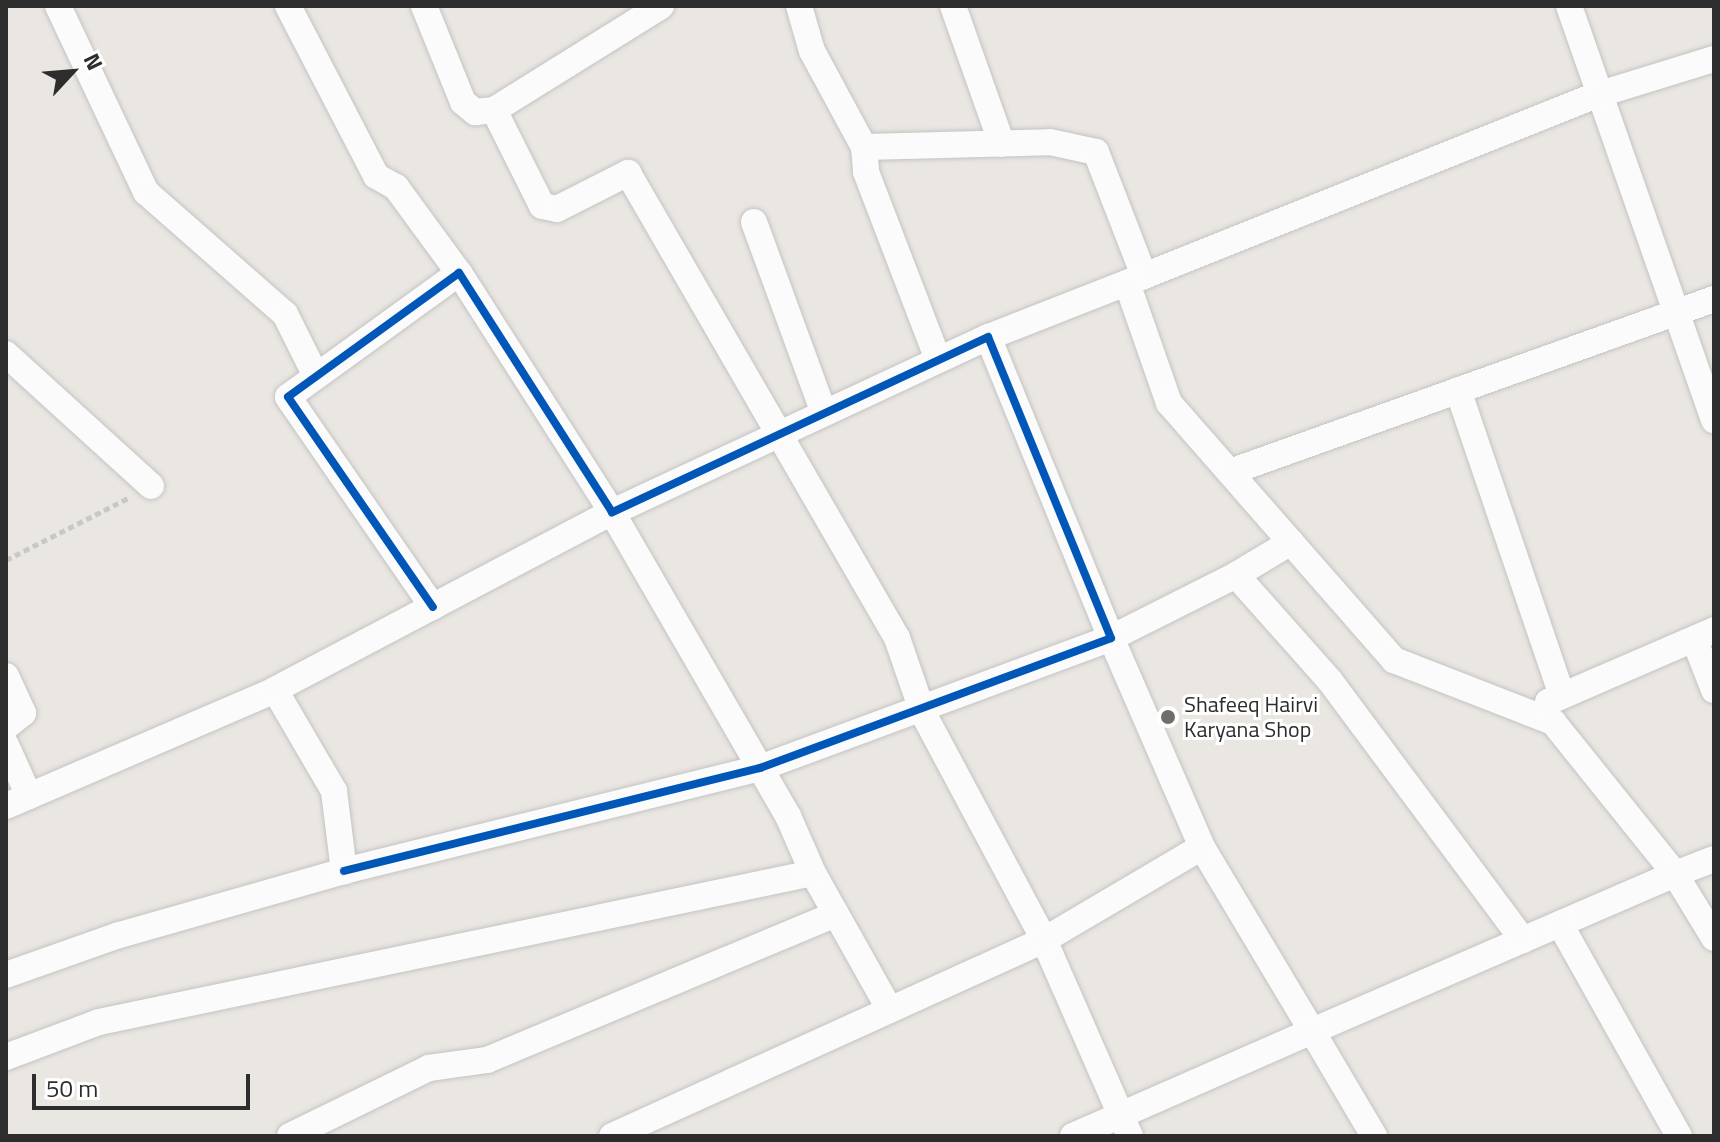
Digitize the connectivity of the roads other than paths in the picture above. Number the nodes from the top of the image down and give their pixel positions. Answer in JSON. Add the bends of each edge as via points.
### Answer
{"nodes":[{"id":1,"x":58,"y":6,"type":"edge"},
{"id":2,"x":288,"y":6,"type":"edge"},
{"id":3,"x":424,"y":6,"type":"edge"},
{"id":4,"x":661,"y":6,"type":"edge"},
{"id":5,"x":799,"y":6,"type":"edge"},
{"id":6,"x":953,"y":6,"type":"edge"},
{"id":7,"x":1569,"y":6,"type":"edge"},
{"id":8,"x":1714,"y":59,"type":"edge"},
{"id":9,"x":1600,"y":94,"type":"junction"},
{"id":10,"x":494,"y":110,"type":"junction"},
{"id":11,"x":1002,"y":144,"type":"junction"},
{"id":12,"x":864,"y":147,"type":"junction"},
{"id":13,"x":754,"y":222,"type":"dead end"},
{"id":14,"x":459,"y":273,"type":"junction"},
{"id":15,"x":1136,"y":279,"type":"junction"},
{"id":16,"x":1714,"y":299,"type":"edge"},
{"id":17,"x":1676,"y":311,"type":"junction"},
{"id":18,"x":988,"y":337,"type":"junction"},
{"id":19,"x":6,"y":354,"type":"edge"},
{"id":20,"x":938,"y":360,"type":"junction"},
{"id":21,"x":316,"y":376,"type":"junction"},
{"id":22,"x":1458,"y":390,"type":"junction"},
{"id":23,"x":824,"y":413,"type":"junction"},
{"id":24,"x":1714,"y":420,"type":"edge"},
{"id":25,"x":780,"y":434,"type":"junction"},
{"id":26,"x":1230,"y":472,"type":"junction"},
{"id":27,"x":151,"y":486,"type":"road end"},
{"id":28,"x":612,"y":512,"type":"junction"},
{"id":29,"x":1291,"y":542,"type":"junction"},
{"id":30,"x":1236,"y":575,"type":"junction"},
{"id":31,"x":433,"y":607,"type":"junction"},
{"id":32,"x":1704,"y":635,"type":"edge"},
{"id":33,"x":1111,"y":638,"type":"junction"},
{"id":34,"x":6,"y":676,"type":"edge"},
{"id":35,"x":275,"y":690,"type":"junction"},
{"id":36,"x":1714,"y":690,"type":"edge"},
{"id":37,"x":1562,"y":696,"type":"junction"},
{"id":38,"x":1526,"y":711,"type":"junction"},
{"id":39,"x":923,"y":713,"type":"junction"},
{"id":40,"x":6,"y":727,"type":"edge"},
{"id":41,"x":6,"y":745,"type":"edge"},
{"id":42,"x":760,"y":768,"type":"junction"},
{"id":43,"x":17,"y":801,"type":"edge"},
{"id":44,"x":1202,"y":847,"type":"junction"},
{"id":45,"x":1714,"y":859,"type":"edge"},
{"id":46,"x":344,"y":871,"type":"junction"},
{"id":47,"x":813,"y":873,"type":"junction"},
{"id":48,"x":1675,"y":874,"type":"junction"},
{"id":49,"x":836,"y":914,"type":"junction"},
{"id":50,"x":1560,"y":924,"type":"junction"},
{"id":51,"x":1714,"y":938,"type":"edge"},
{"id":52,"x":1044,"y":940,"type":"junction"},
{"id":53,"x":1523,"y":940,"type":"junction"},
{"id":54,"x":6,"y":975,"type":"edge"},
{"id":55,"x":890,"y":1010,"type":"junction"},
{"id":56,"x":1312,"y":1031,"type":"junction"},
{"id":57,"x":6,"y":1057,"type":"edge"},
{"id":58,"x":1126,"y":1126,"type":"edge"},
{"id":59,"x":290,"y":1136,"type":"edge"},
{"id":60,"x":612,"y":1136,"type":"edge"},
{"id":61,"x":1073,"y":1136,"type":"edge"},
{"id":62,"x":1374,"y":1136,"type":"edge"},
{"id":63,"x":1679,"y":1136,"type":"edge"}],
"edges":[{"from":1,"to":21,"type":"street","via":[[146,192],[285,314]]},
{"from":2,"to":14,"type":"street","via":[[376,176],[396,187]]},
{"from":3,"to":10,"type":"street","via":[[463,102],[475,112]]},
{"from":4,"to":10,"type":"street"},
{"from":5,"to":12,"type":"street","via":[[812,51]]},
{"from":6,"to":11,"type":"street"},
{"from":7,"to":9,"type":"street"},
{"from":8,"to":9,"type":"street"},
{"from":9,"to":15,"type":"street"},
{"from":9,"to":17,"type":"street"},
{"from":10,"to":25,"type":"street","via":[[542,206],[557,209],[628,173]]},
{"from":11,"to":12,"type":"street"},
{"from":11,"to":15,"type":"street","via":[[1050,142],[1096,152]]},
{"from":12,"to":20,"type":"street","via":[[866,172]]},
{"from":13,"to":23,"type":"street"},
{"from":14,"to":21,"type":"street"},
{"from":14,"to":28,"type":"street"},
{"from":15,"to":18,"type":"street"},
{"from":15,"to":26,"type":"street","via":[[1169,403]]},
{"from":16,"to":17,"type":"street"},
{"from":17,"to":22,"type":"street"},
{"from":17,"to":24,"type":"street"},
{"from":18,"to":20,"type":"street"},
{"from":18,"to":33,"type":"street"},
{"from":19,"to":27,"type":"street"},
{"from":20,"to":23,"type":"street"},
{"from":21,"to":31,"type":"street","via":[[288,397]]},
{"from":22,"to":26,"type":"street"},
{"from":22,"to":37,"type":"street"},
{"from":23,"to":25,"type":"street"},
{"from":25,"to":28,"type":"street"},
{"from":25,"to":39,"type":"street","via":[[897,638]]},
{"from":26,"to":29,"type":"street"},
{"from":28,"to":31,"type":"street"},
{"from":28,"to":42,"type":"street"},
{"from":29,"to":30,"type":"street"},
{"from":29,"to":38,"type":"street","via":[[1394,660]]},
{"from":30,"to":33,"type":"street"},
{"from":30,"to":53,"type":"street","via":[[1330,681]]},
{"from":31,"to":35,"type":"street"},
{"from":32,"to":36,"type":"street"},
{"from":32,"to":37,"type":"street"},
{"from":33,"to":39,"type":"street"},
{"from":33,"to":44,"type":"street"},
{"from":34,"to":40,"type":"street","via":[[23,713]]},
{"from":35,"to":43,"type":"street"},
{"from":35,"to":46,"type":"street","via":[[334,791]]},
{"from":37,"to":38,"type":"street"},
{"from":38,"to":48,"type":"street","via":[[1553,722]]},
{"from":39,"to":42,"type":"street"},
{"from":39,"to":52,"type":"street"},
{"from":41,"to":43,"type":"street"},
{"from":42,"to":46,"type":"street"},
{"from":42,"to":47,"type":"street"},
{"from":44,"to":52,"type":"street"},
{"from":44,"to":56,"type":"street"},
{"from":45,"to":48,"type":"street"},
{"from":46,"to":54,"type":"street","via":[[119,935]]},
{"from":47,"to":49,"type":"street"},
{"from":47,"to":57,"type":"street","via":[[99,1022]]},
{"from":48,"to":50,"type":"street"},
{"from":48,"to":51,"type":"street"},
{"from":49,"to":55,"type":"street"},
{"from":49,"to":59,"type":"street","via":[[487,1060],[429,1068]]},
{"from":50,"to":53,"type":"street"},
{"from":50,"to":63,"type":"street"},
{"from":52,"to":55,"type":"street"},
{"from":52,"to":58,"type":"street"},
{"from":53,"to":56,"type":"street"},
{"from":55,"to":60,"type":"street"},
{"from":56,"to":58,"type":"street"},
{"from":56,"to":62,"type":"street"},
{"from":58,"to":61,"type":"street"}]}
